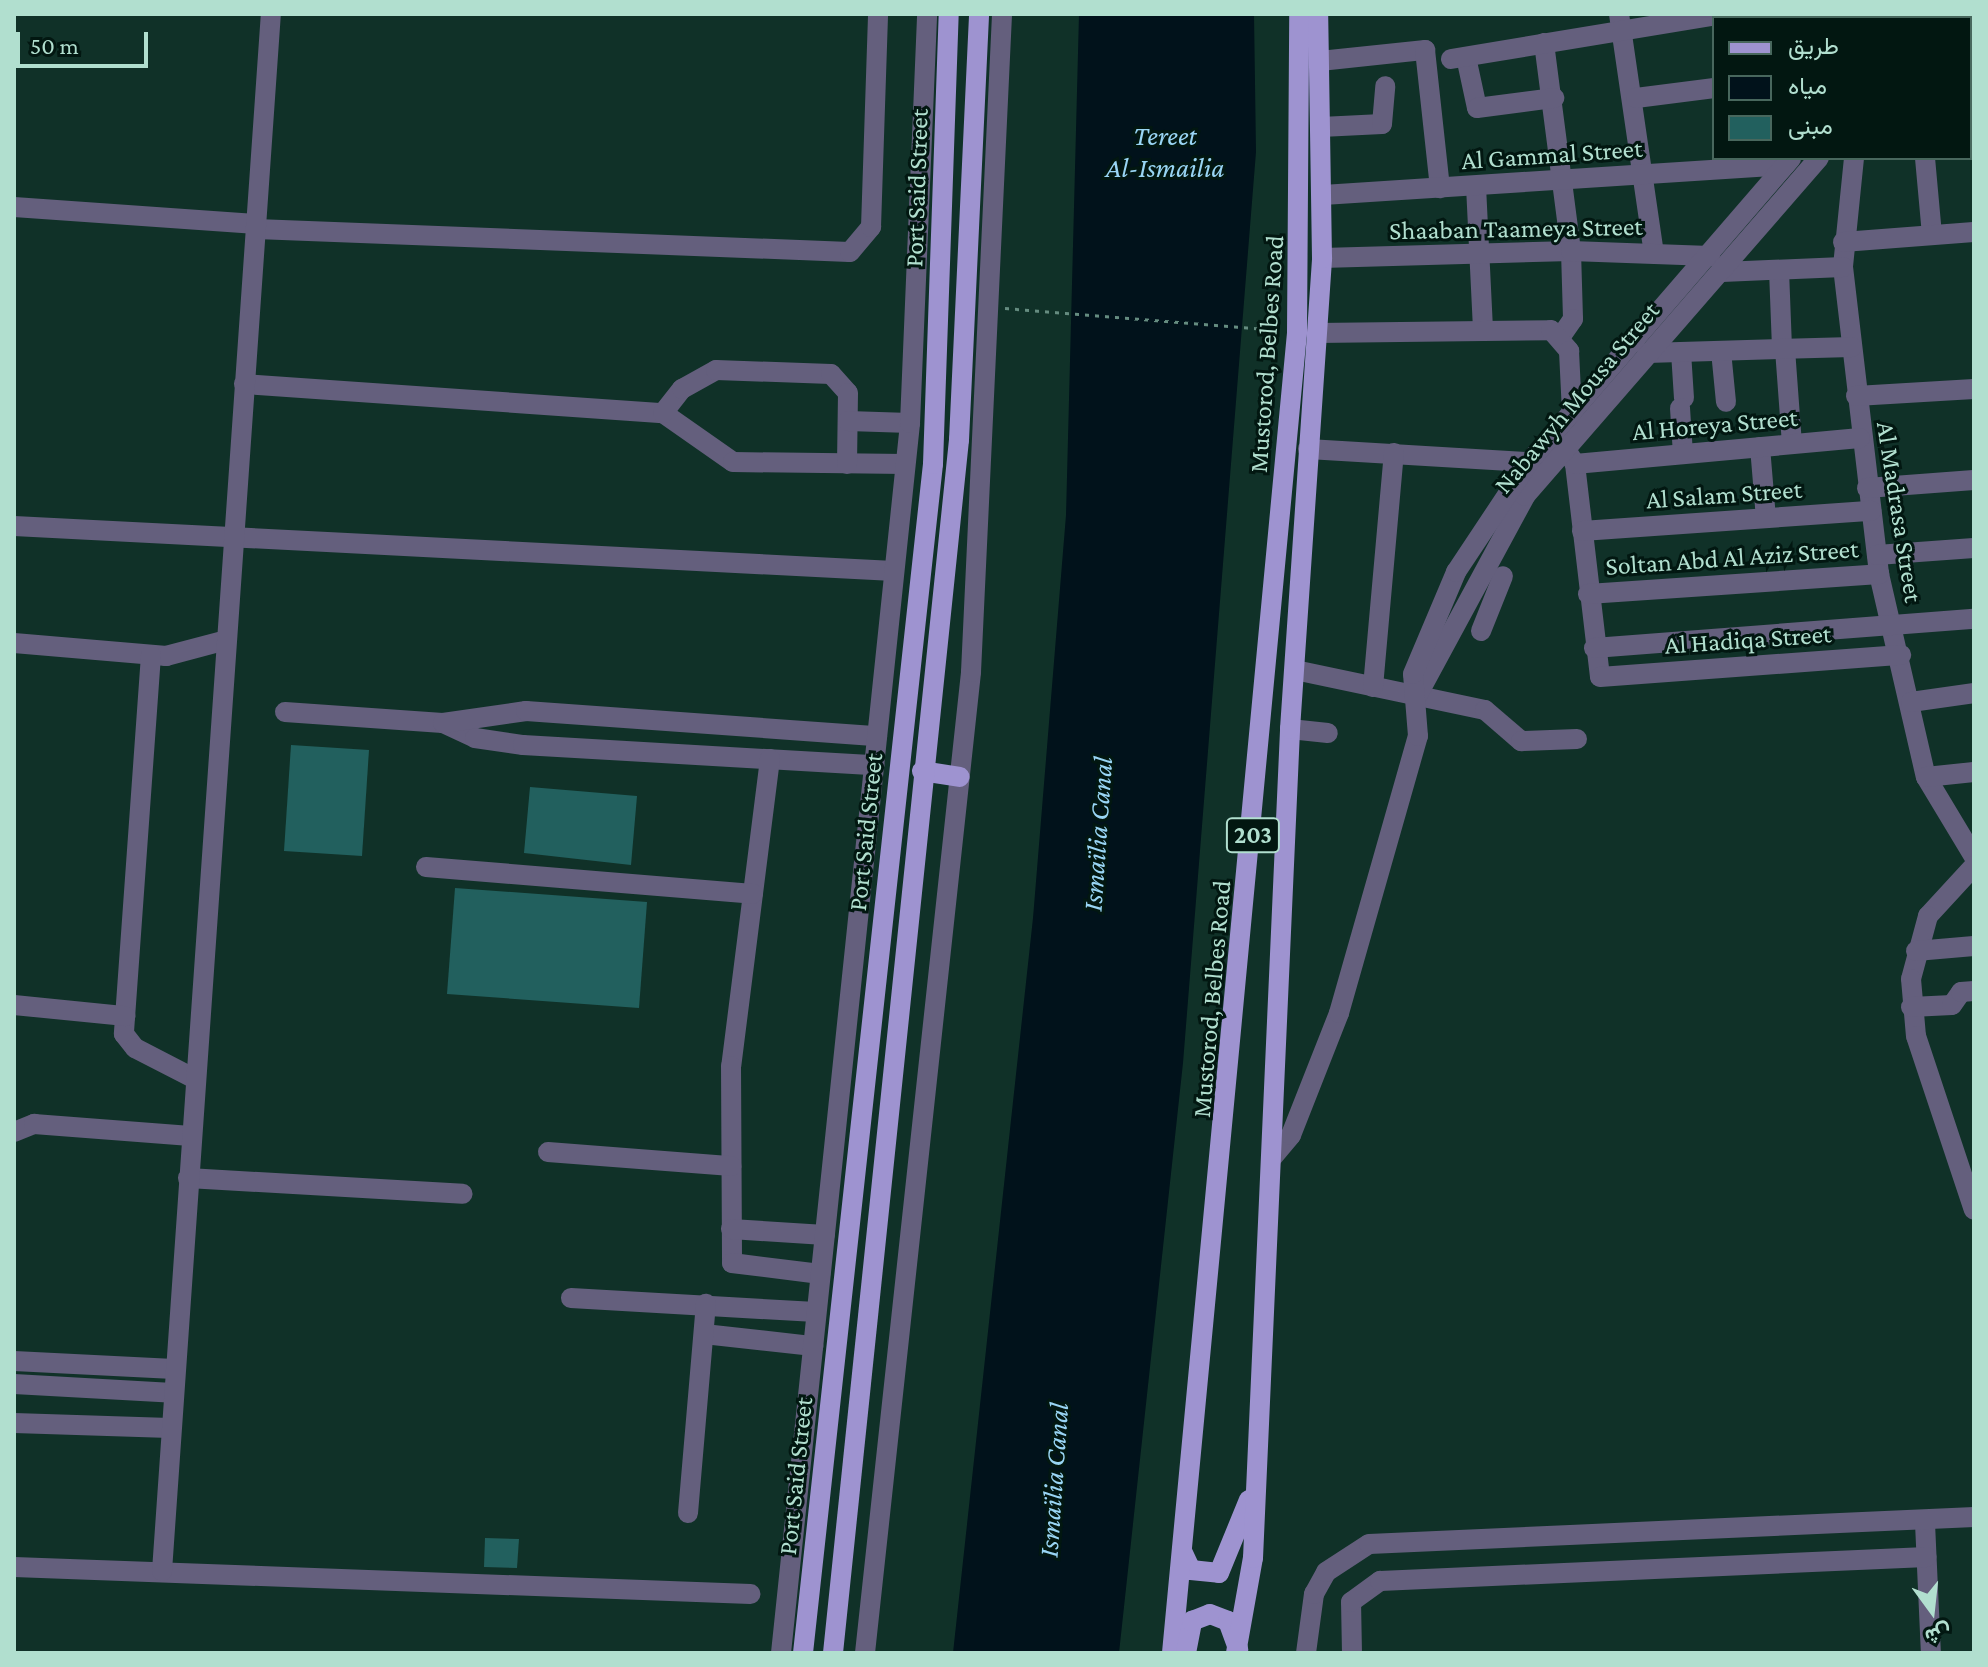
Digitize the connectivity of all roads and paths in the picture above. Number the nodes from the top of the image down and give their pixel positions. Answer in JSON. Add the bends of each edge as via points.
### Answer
{"nodes":[{"id":1,"x":271,"y":14,"type":"edge"},
{"id":2,"x":878,"y":14,"type":"edge"},
{"id":3,"x":927,"y":14,"type":"edge"},
{"id":4,"x":949,"y":14,"type":"edge"},
{"id":5,"x":979,"y":14,"type":"edge"},
{"id":6,"x":1002,"y":14,"type":"edge"},
{"id":7,"x":1299,"y":14,"type":"edge"},
{"id":8,"x":1318,"y":14,"type":"edge"},
{"id":9,"x":1722,"y":14,"type":"edge"},
{"id":10,"x":1621,"y":22,"type":"edge"},
{"id":11,"x":1544,"y":43,"type":"junction"},
{"id":12,"x":1320,"y":61,"type":"junction"},
{"id":13,"x":1385,"y":86,"type":"dead end"},
{"id":14,"x":1712,"y":88,"type":"edge"},
{"id":15,"x":1554,"y":98,"type":"junction"},
{"id":16,"x":1636,"y":98,"type":"junction"},
{"id":17,"x":1321,"y":127,"type":"junction"},
{"id":18,"x":1817,"y":160,"type":"edge"},
{"id":19,"x":1854,"y":160,"type":"edge"},
{"id":20,"x":1925,"y":160,"type":"edge"},
{"id":21,"x":1788,"y":162,"type":"edge"},
{"id":22,"x":1646,"y":174,"type":"junction"},
{"id":23,"x":1565,"y":181,"type":"junction"},
{"id":24,"x":1476,"y":186,"type":"junction"},
{"id":25,"x":1440,"y":188,"type":"junction"},
{"id":26,"x":1323,"y":195,"type":"junction"},
{"id":27,"x":14,"y":207,"type":"edge"},
{"id":28,"x":256,"y":227,"type":"junction"},
{"id":29,"x":1974,"y":232,"type":"edge"},
{"id":30,"x":1932,"y":235,"type":"junction"},
{"id":31,"x":1843,"y":242,"type":"junction"},
{"id":32,"x":1571,"y":251,"type":"junction"},
{"id":33,"x":1479,"y":253,"type":"junction"},
{"id":34,"x":1654,"y":253,"type":"junction"},
{"id":35,"x":1322,"y":258,"type":"junction"},
{"id":36,"x":1716,"y":264,"type":"junction"},
{"id":37,"x":1843,"y":267,"type":"junction"},
{"id":38,"x":1779,"y":270,"type":"junction"},
{"id":39,"x":993,"y":307,"type":"junction"},
{"id":40,"x":1264,"y":329,"type":"dead end"},
{"id":41,"x":1483,"y":330,"type":"junction"},
{"id":42,"x":1317,"y":333,"type":"junction"},
{"id":43,"x":1561,"y":336,"type":"junction"},
{"id":44,"x":1852,"y":347,"type":"junction"},
{"id":45,"x":1783,"y":349,"type":"junction"},
{"id":46,"x":1721,"y":351,"type":"junction"},
{"id":47,"x":1681,"y":352,"type":"junction"},
{"id":48,"x":1647,"y":353,"type":"junction"},
{"id":49,"x":244,"y":384,"type":"junction"},
{"id":50,"x":1974,"y":389,"type":"edge"},
{"id":51,"x":1856,"y":396,"type":"junction"},
{"id":52,"x":1726,"y":402,"type":"dead end"},
{"id":53,"x":663,"y":413,"type":"junction"},
{"id":54,"x":1572,"y":413,"type":"junction"},
{"id":55,"x":848,"y":421,"type":"junction"},
{"id":56,"x":910,"y":423,"type":"junction"},
{"id":57,"x":1860,"y":438,"type":"junction"},
{"id":58,"x":1792,"y":444,"type":"junction"},
{"id":59,"x":1760,"y":447,"type":"junction"},
{"id":60,"x":1308,"y":449,"type":"junction"},
{"id":61,"x":1394,"y":453,"type":"junction"},
{"id":62,"x":1683,"y":454,"type":"junction"},
{"id":63,"x":1570,"y":456,"type":"junction"},
{"id":64,"x":1529,"y":462,"type":"junction"},
{"id":65,"x":847,"y":464,"type":"junction"},
{"id":66,"x":905,"y":464,"type":"junction"},
{"id":67,"x":1974,"y":480,"type":"edge"},
{"id":68,"x":1867,"y":488,"type":"junction"},
{"id":69,"x":1871,"y":511,"type":"junction"},
{"id":70,"x":1766,"y":518,"type":"junction"},
{"id":71,"x":14,"y":526,"type":"edge"},
{"id":72,"x":1582,"y":531,"type":"junction"},
{"id":73,"x":233,"y":538,"type":"junction"},
{"id":74,"x":1974,"y":548,"type":"edge"},
{"id":75,"x":1878,"y":564,"type":"junction"},
{"id":76,"x":894,"y":571,"type":"junction"},
{"id":77,"x":1503,"y":576,"type":"dead end"},
{"id":78,"x":1467,"y":593,"type":"junction"},
{"id":79,"x":1588,"y":594,"type":"junction"},
{"id":80,"x":1492,"y":604,"type":"junction"},
{"id":81,"x":1974,"y":619,"type":"edge"},
{"id":82,"x":1891,"y":625,"type":"junction"},
{"id":83,"x":1481,"y":631,"type":"dead end"},
{"id":84,"x":226,"y":640,"type":"junction"},
{"id":85,"x":14,"y":643,"type":"edge"},
{"id":86,"x":1594,"y":648,"type":"junction"},
{"id":87,"x":151,"y":655,"type":"junction"},
{"id":88,"x":1901,"y":655,"type":"junction"},
{"id":89,"x":1295,"y":670,"type":"junction"},
{"id":90,"x":1373,"y":687,"type":"junction"},
{"id":91,"x":1974,"y":693,"type":"edge"},
{"id":92,"x":1416,"y":698,"type":"junction"},
{"id":93,"x":1911,"y":702,"type":"junction"},
{"id":94,"x":285,"y":712,"type":"dead end"},
{"id":95,"x":443,"y":723,"type":"junction"},
{"id":96,"x":733,"y":726,"type":"junction"},
{"id":97,"x":1290,"y":729,"type":"junction"},
{"id":98,"x":1328,"y":733,"type":"dead end"},
{"id":99,"x":877,"y":736,"type":"junction"},
{"id":100,"x":1577,"y":739,"type":"dead end"},
{"id":101,"x":730,"y":757,"type":"junction"},
{"id":102,"x":770,"y":759,"type":"junction"},
{"id":103,"x":874,"y":765,"type":"junction"},
{"id":104,"x":922,"y":771,"type":"junction"},
{"id":105,"x":1974,"y":772,"type":"edge"},
{"id":106,"x":960,"y":777,"type":"junction"},
{"id":107,"x":1926,"y":777,"type":"junction"},
{"id":108,"x":1974,"y":857,"type":"edge"},
{"id":109,"x":1974,"y":866,"type":"edge"},
{"id":110,"x":426,"y":867,"type":"dead end"},
{"id":111,"x":753,"y":894,"type":"junction"},
{"id":112,"x":1974,"y":946,"type":"edge"},
{"id":113,"x":1916,"y":951,"type":"junction"},
{"id":114,"x":1974,"y":991,"type":"edge"},
{"id":115,"x":14,"y":1005,"type":"edge"},
{"id":116,"x":1911,"y":1007,"type":"junction"},
{"id":117,"x":125,"y":1016,"type":"junction"},
{"id":118,"x":195,"y":1079,"type":"junction"},
{"id":119,"x":14,"y":1132,"type":"edge"},
{"id":120,"x":191,"y":1136,"type":"junction"},
{"id":121,"x":548,"y":1152,"type":"dead end"},
{"id":122,"x":1271,"y":1159,"type":"junction"},
{"id":123,"x":731,"y":1166,"type":"junction"},
{"id":124,"x":188,"y":1178,"type":"junction"},
{"id":125,"x":463,"y":1194,"type":"dead end"},
{"id":126,"x":1974,"y":1210,"type":"edge"},
{"id":127,"x":731,"y":1229,"type":"junction"},
{"id":128,"x":825,"y":1235,"type":"junction"},
{"id":129,"x":820,"y":1274,"type":"junction"},
{"id":130,"x":571,"y":1298,"type":"dead end"},
{"id":131,"x":706,"y":1304,"type":"junction"},
{"id":132,"x":816,"y":1312,"type":"junction"},
{"id":133,"x":704,"y":1334,"type":"junction"},
{"id":134,"x":813,"y":1346,"type":"junction"},
{"id":135,"x":14,"y":1361,"type":"edge"},
{"id":136,"x":174,"y":1369,"type":"junction"},
{"id":137,"x":14,"y":1384,"type":"edge"},
{"id":138,"x":173,"y":1393,"type":"junction"},
{"id":139,"x":14,"y":1423,"type":"edge"},
{"id":140,"x":170,"y":1428,"type":"junction"},
{"id":141,"x":1252,"y":1495,"type":"junction"},
{"id":142,"x":688,"y":1513,"type":"dead end"},
{"id":143,"x":1974,"y":1517,"type":"edge"},
{"id":144,"x":1925,"y":1523,"type":"junction"},
{"id":145,"x":1182,"y":1551,"type":"junction"},
{"id":146,"x":1926,"y":1557,"type":"junction"},
{"id":147,"x":14,"y":1567,"type":"edge"},
{"id":148,"x":162,"y":1571,"type":"junction"},
{"id":149,"x":751,"y":1594,"type":"dead end"},
{"id":150,"x":1237,"y":1651,"type":"edge"},
{"id":151,"x":781,"y":1653,"type":"edge"},
{"id":152,"x":803,"y":1653,"type":"edge"},
{"id":153,"x":833,"y":1653,"type":"edge"},
{"id":154,"x":865,"y":1653,"type":"edge"},
{"id":155,"x":1172,"y":1653,"type":"edge"},
{"id":156,"x":1186,"y":1653,"type":"edge"},
{"id":157,"x":1306,"y":1653,"type":"edge"},
{"id":158,"x":1352,"y":1653,"type":"edge"},
{"id":159,"x":1931,"y":1653,"type":"edge"}],
"edges":[{"from":1,"to":28,"type":"street"},
{"from":2,"to":28,"type":"street","via":[[871,227],[864,242],[842,255],[504,234]]},
{"from":3,"to":56,"type":"street"},
{"from":4,"to":152,"type":"main road","name":"Port Said Street","via":[[933,464]]},
{"from":5,"to":104,"type":"main road","name":"Port Said Street","via":[[959,440]]},
{"from":6,"to":39,"type":"street"},
{"from":7,"to":145,"type":"main road","name":"Mustorod, Belbes Road","number":"203","via":[[1297,333]]},
{"from":8,"to":12,"type":"main road","name":"Mustorod, Belbes Road","number":"203"},
{"from":9,"to":10,"type":"street"},
{"from":10,"to":11,"type":"street"},
{"from":10,"to":16,"type":"street"},
{"from":11,"to":15,"type":"street"},
{"from":11,"to":15,"type":"street","via":[[1459,58],[1477,108]]},
{"from":12,"to":17,"type":"main road","name":"Mustorod, Belbes Road","number":"203"},
{"from":12,"to":25,"type":"street","via":[[1425,50]]},
{"from":13,"to":17,"type":"street","via":[[1382,124]]},
{"from":14,"to":16,"type":"street"},
{"from":15,"to":23,"type":"street"},
{"from":16,"to":22,"type":"street"},
{"from":17,"to":26,"type":"main road","name":"Mustorod, Belbes Road","number":"203"},
{"from":18,"to":36,"type":"street","name":"Nabawyh Mousa Street"},
{"from":19,"to":31,"type":"street","name":"Al Madrasa Street"},
{"from":20,"to":30,"type":"street"},
{"from":21,"to":22,"type":"street","name":"Al Gammal Street"},
{"from":21,"to":36,"type":"street","name":"Nabawyh Mousa Street"},
{"from":22,"to":23,"type":"street","name":"Al Gammal Street"},
{"from":22,"to":34,"type":"street"},
{"from":23,"to":24,"type":"street","name":"Al Gammal Street"},
{"from":23,"to":32,"type":"street"},
{"from":24,"to":25,"type":"street","name":"Al Gammal Street"},
{"from":24,"to":33,"type":"street"},
{"from":25,"to":26,"type":"street","name":"Al Gammal Street"},
{"from":26,"to":35,"type":"main road","name":"Mustorod, Belbes Road","number":"203"},
{"from":27,"to":28,"type":"street"},
{"from":28,"to":49,"type":"street"},
{"from":29,"to":30,"type":"street"},
{"from":30,"to":31,"type":"street"},
{"from":31,"to":37,"type":"street","name":"Al Madrasa Street"},
{"from":32,"to":33,"type":"street","name":"Shaaban Taameya Street"},
{"from":32,"to":34,"type":"street","name":"Shaaban Taameya Street"},
{"from":32,"to":43,"type":"street","via":[[1573,319]]},
{"from":33,"to":35,"type":"street","name":"Shaaban Taameya Street"},
{"from":33,"to":41,"type":"street"},
{"from":34,"to":36,"type":"street","name":"Shaaban Taameya Street"},
{"from":35,"to":42,"type":"main road","name":"Mustorod, Belbes Road","number":"203"},
{"from":36,"to":38,"type":"street","name":"Shaaban Taameya Street"},
{"from":36,"to":48,"type":"street","name":"Nabawyh Mousa Street"},
{"from":36,"to":54,"type":"street","name":"Nabawyh Mousa Street"},
{"from":37,"to":38,"type":"street","name":"Shaaban Taameya Street"},
{"from":37,"to":44,"type":"street","name":"Al Madrasa Street"},
{"from":38,"to":45,"type":"street"},
{"from":39,"to":40,"type":"path"},
{"from":39,"to":106,"type":"street"},
{"from":41,"to":42,"type":"street"},
{"from":41,"to":43,"type":"street"},
{"from":42,"to":60,"type":"main road","name":"Mustorod, Belbes Road","number":"203"},
{"from":43,"to":54,"type":"street"},
{"from":44,"to":45,"type":"street"},
{"from":44,"to":51,"type":"street","name":"Al Madrasa Street"},
{"from":45,"to":46,"type":"street"},
{"from":45,"to":58,"type":"street"},
{"from":46,"to":47,"type":"street"},
{"from":46,"to":52,"type":"street"},
{"from":47,"to":48,"type":"street"},
{"from":47,"to":62,"type":"street"},
{"from":48,"to":63,"type":"street","name":"Nabawyh Mousa Street"},
{"from":49,"to":53,"type":"street"},
{"from":49,"to":73,"type":"street"},
{"from":50,"to":51,"type":"street"},
{"from":51,"to":57,"type":"street","name":"Al Madrasa Street"},
{"from":53,"to":55,"type":"street","via":[[692,381],[729,367],[837,377],[848,393]]},
{"from":53,"to":65,"type":"street","via":[[733,462]]},
{"from":54,"to":64,"type":"street","name":"Nabawyh Mousa Street"},
{"from":55,"to":56,"type":"street"},
{"from":55,"to":65,"type":"street"},
{"from":56,"to":66,"type":"street"},
{"from":57,"to":58,"type":"street","name":"Al Horeya Street"},
{"from":57,"to":68,"type":"street","name":"Al Madrasa Street"},
{"from":58,"to":59,"type":"street","name":"Al Horeya Street"},
{"from":59,"to":62,"type":"street","name":"Al Horeya Street"},
{"from":59,"to":70,"type":"street"},
{"from":60,"to":61,"type":"street"},
{"from":60,"to":89,"type":"main road","name":"Mustorod, Belbes Road","number":"203"},
{"from":61,"to":64,"type":"street"},
{"from":61,"to":90,"type":"street"},
{"from":62,"to":63,"type":"street","name":"Al Horeya Street"},
{"from":63,"to":72,"type":"street"},
{"from":63,"to":78,"type":"street","name":"Nabawyh Mousa Street","via":[[1518,505]]},
{"from":64,"to":92,"type":"street","name":"Nabawyh Mousa Street","via":[[1489,515],[1427,632],[1413,674]]},
{"from":65,"to":66,"type":"street"},
{"from":66,"to":76,"type":"street"},
{"from":67,"to":68,"type":"street"},
{"from":68,"to":69,"type":"street","name":"Al Madrasa Street"},
{"from":69,"to":70,"type":"street","name":"Al Salam Street"},
{"from":69,"to":75,"type":"street","name":"Al Madrasa Street"},
{"from":70,"to":72,"type":"street","name":"Al Salam Street"},
{"from":71,"to":73,"type":"street"},
{"from":72,"to":79,"type":"street"},
{"from":73,"to":76,"type":"street"},
{"from":73,"to":84,"type":"street"},
{"from":74,"to":75,"type":"street","name":"Soltan Abd Al Aziz Street"},
{"from":75,"to":79,"type":"street","name":"Soltan Abd Al Aziz Street"},
{"from":75,"to":82,"type":"street","name":"Al Madrasa Street"},
{"from":76,"to":99,"type":"street"},
{"from":77,"to":80,"type":"street"},
{"from":78,"to":80,"type":"street"},
{"from":78,"to":92,"type":"street","name":"Nabawyh Mousa Street","via":[[1430,685]]},
{"from":79,"to":86,"type":"street"},
{"from":80,"to":83,"type":"street"},
{"from":81,"to":82,"type":"street"},
{"from":82,"to":86,"type":"street"},
{"from":82,"to":88,"type":"street","name":"Al Madrasa Street"},
{"from":84,"to":87,"type":"street"},
{"from":84,"to":118,"type":"street"},
{"from":85,"to":87,"type":"street"},
{"from":86,"to":88,"type":"street","name":"Al Hadiqa Street","via":[[1600,677]]},
{"from":87,"to":117,"type":"street"},
{"from":88,"to":93,"type":"street","name":"Al Madrasa Street"},
{"from":89,"to":90,"type":"street"},
{"from":89,"to":97,"type":"main road","name":"Mustorod, Belbes Road","number":"203"},
{"from":90,"to":92,"type":"street"},
{"from":91,"to":93,"type":"street"},
{"from":92,"to":100,"type":"street","via":[[1485,710],[1521,741]]},
{"from":92,"to":122,"type":"street","name":"Nabawyh Mousa Street","via":[[1418,736],[1339,1013],[1291,1135]]},
{"from":93,"to":107,"type":"street","name":"Al Madrasa Street"},
{"from":94,"to":95,"type":"street"},
{"from":95,"to":96,"type":"street","via":[[526,711]]},
{"from":95,"to":101,"type":"street","via":[[499,742]]},
{"from":96,"to":99,"type":"street"},
{"from":96,"to":101,"type":"street"},
{"from":97,"to":98,"type":"street"},
{"from":97,"to":122,"type":"main road","name":"Mustorod, Belbes Road","number":"203"},
{"from":99,"to":103,"type":"street"},
{"from":101,"to":102,"type":"street"},
{"from":102,"to":103,"type":"street"},
{"from":102,"to":111,"type":"street"},
{"from":103,"to":128,"type":"street"},
{"from":104,"to":106,"type":"main road"},
{"from":104,"to":153,"type":"main road","name":"Port Said Street"},
{"from":105,"to":107,"type":"street"},
{"from":106,"to":154,"type":"street"},
{"from":107,"to":108,"type":"street","name":"Al Madrasa Street"},
{"from":109,"to":113,"type":"street","via":[[1928,916]]},
{"from":110,"to":111,"type":"street"},
{"from":111,"to":123,"type":"street","via":[[731,1066]]},
{"from":112,"to":113,"type":"street"},
{"from":113,"to":116,"type":"street"},
{"from":114,"to":116,"type":"street","via":[[1961,992],[1952,1005]]},
{"from":115,"to":117,"type":"street"},
{"from":116,"to":126,"type":"street"},
{"from":117,"to":118,"type":"street","via":[[130,1045]]},
{"from":118,"to":120,"type":"street"},
{"from":119,"to":120,"type":"street","via":[[34,1124]]},
{"from":120,"to":124,"type":"street"},
{"from":121,"to":123,"type":"street"},
{"from":122,"to":141,"type":"main road","name":"Mustorod, Belbes Road","number":"203"},
{"from":123,"to":127,"type":"street"},
{"from":124,"to":125,"type":"street"},
{"from":124,"to":136,"type":"street"},
{"from":127,"to":128,"type":"street"},
{"from":127,"to":129,"type":"street","via":[[732,1263]]},
{"from":128,"to":129,"type":"street"},
{"from":129,"to":132,"type":"street"},
{"from":130,"to":131,"type":"street"},
{"from":131,"to":132,"type":"street"},
{"from":131,"to":133,"type":"street"},
{"from":132,"to":134,"type":"street"},
{"from":133,"to":134,"type":"street"},
{"from":133,"to":142,"type":"street"},
{"from":134,"to":151,"type":"street"},
{"from":135,"to":136,"type":"street"},
{"from":136,"to":138,"type":"street"},
{"from":137,"to":138,"type":"street"},
{"from":138,"to":140,"type":"street"},
{"from":139,"to":140,"type":"street"},
{"from":140,"to":148,"type":"street"},
{"from":141,"to":145,"type":"main road","via":[[1219,1573],[1191,1570]]},
{"from":141,"to":150,"type":"main road","name":"Mustorod, Belbes Road","number":"203","via":[[1253,1558]]},
{"from":143,"to":144,"type":"street"},
{"from":144,"to":146,"type":"street"},
{"from":144,"to":157,"type":"street","via":[[1369,1544],[1345,1555],[1314,1594]]},
{"from":145,"to":155,"type":"main road","name":"Mustorod, Belbes Road","number":"203"},
{"from":146,"to":158,"type":"street","via":[[1380,1581],[1351,1602]]},
{"from":146,"to":159,"type":"street"},
{"from":147,"to":148,"type":"street"},
{"from":148,"to":149,"type":"street"},
{"from":150,"to":156,"type":"main road","via":[[1228,1621],[1210,1614],[1192,1621]]}]}
